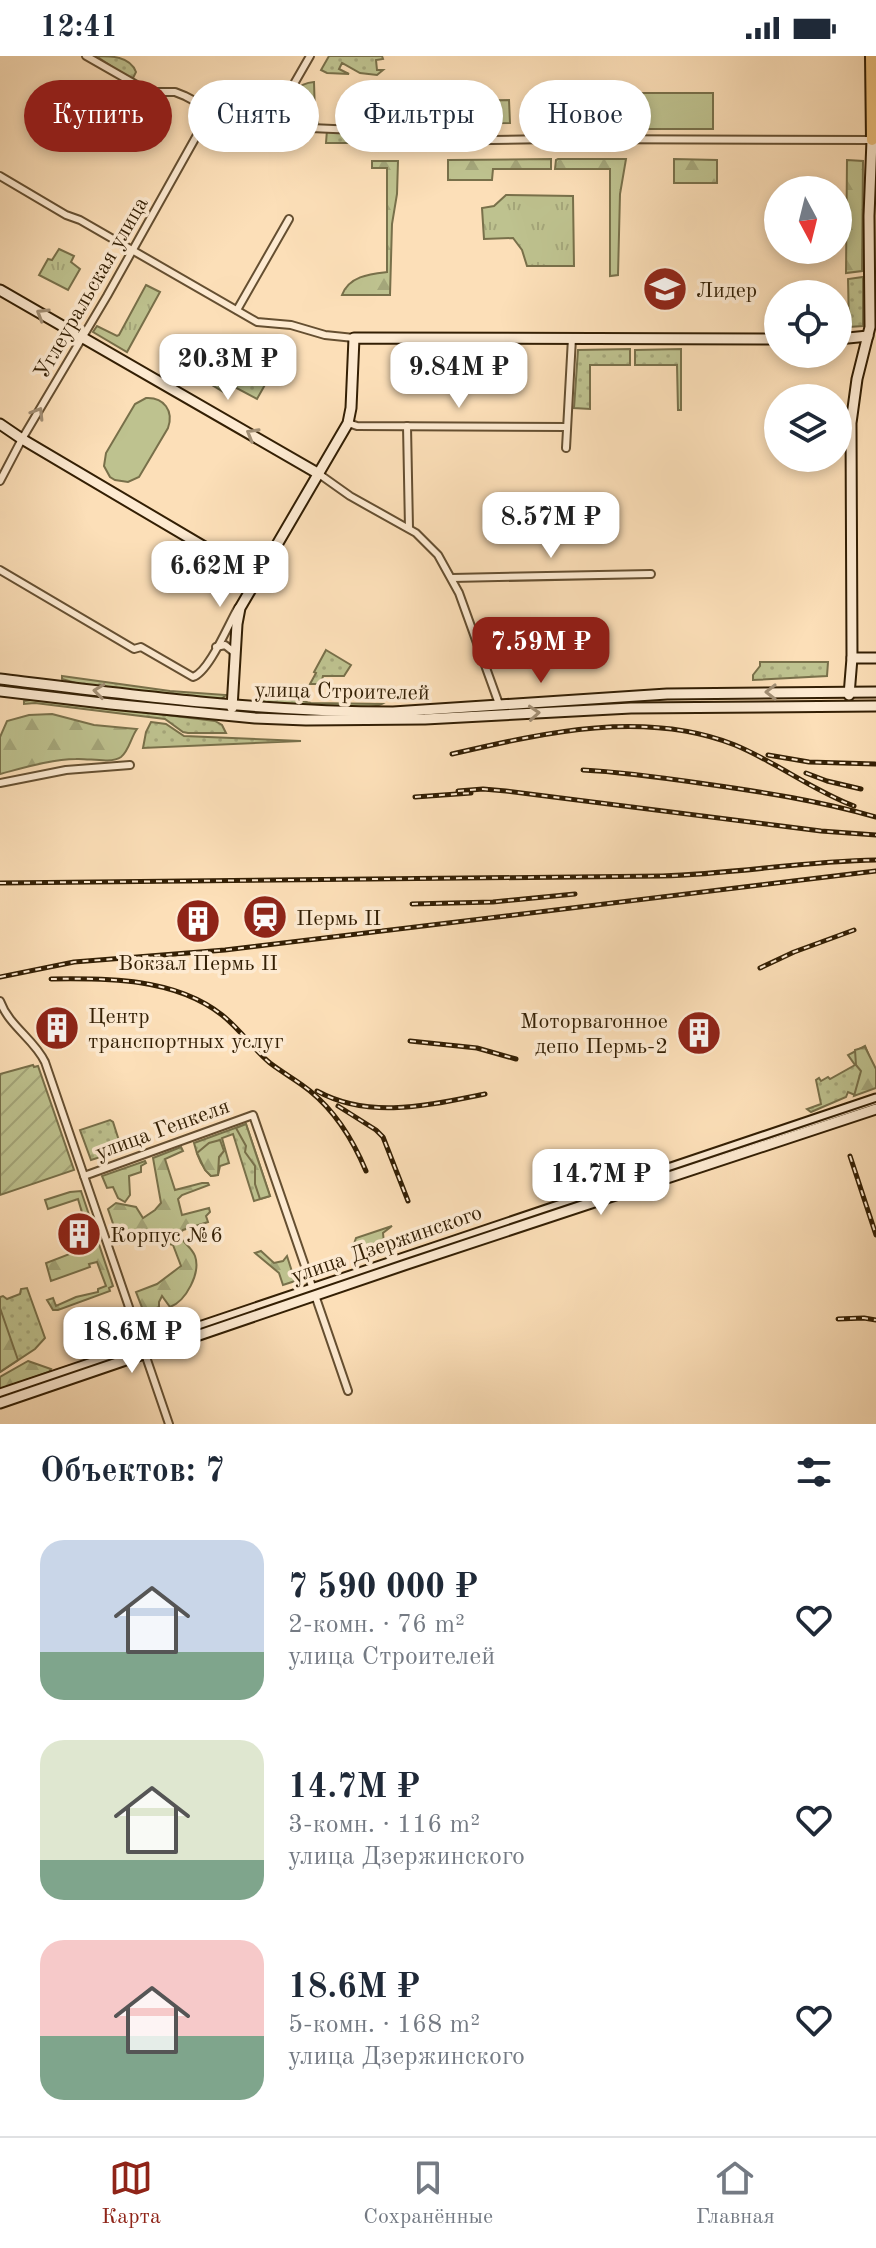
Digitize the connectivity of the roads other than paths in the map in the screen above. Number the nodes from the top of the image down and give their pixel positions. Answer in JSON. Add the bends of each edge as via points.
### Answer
{"nodes":[{"id":1,"x":86,"y":56,"type":"edge"},
{"id":2,"x":310,"y":56,"type":"edge"},
{"id":3,"x":871,"y":56,"type":"edge"},
{"id":4,"x":296,"y":80,"type":"edge"},
{"id":5,"x":188,"y":98,"type":"edge"},
{"id":6,"x":874,"y":111,"type":"edge"},
{"id":7,"x":319,"y":128,"type":"edge"},
{"id":8,"x":875,"y":140,"type":"edge"},
{"id":9,"x":188,"y":151,"type":"edge"},
{"id":10,"x":0,"y":176,"type":"edge"},
{"id":11,"x":289,"y":219,"type":"dead end"},
{"id":12,"x":133,"y":250,"type":"junction"},
{"id":13,"x":0,"y":290,"type":"edge"},
{"id":14,"x":237,"y":310,"type":"junction"},
{"id":15,"x":872,"y":336,"type":"edge"},
{"id":16,"x":354,"y":338,"type":"junction"},
{"id":17,"x":572,"y":338,"type":"junction"},
{"id":18,"x":852,"y":338,"type":"edge"},
{"id":19,"x":83,"y":339,"type":"junction"},
{"id":20,"x":764,"y":339,"type":"edge"},
{"id":21,"x":348,"y":423,"type":"junction"},
{"id":22,"x":0,"y":424,"type":"edge"},
{"id":23,"x":407,"y":426,"type":"junction"},
{"id":24,"x":567,"y":427,"type":"junction"},
{"id":25,"x":22,"y":439,"type":"junction"},
{"id":26,"x":566,"y":448,"type":"dead end"},
{"id":27,"x":319,"y":474,"type":"junction"},
{"id":28,"x":0,"y":481,"type":"edge"},
{"id":29,"x":409,"y":528,"type":"junction"},
{"id":30,"x":0,"y":570,"type":"edge"},
{"id":31,"x":651,"y":574,"type":"dead end"},
{"id":32,"x":257,"y":578,"type":"junction"},
{"id":33,"x":452,"y":578,"type":"junction"},
{"id":34,"x":244,"y":599,"type":"junction"},
{"id":35,"x":222,"y":636,"type":"junction"},
{"id":36,"x":236,"y":637,"type":"junction"},
{"id":37,"x":216,"y":647,"type":"junction"},
{"id":38,"x":235,"y":653,"type":"junction"},
{"id":39,"x":852,"y":658,"type":"junction"},
{"id":40,"x":876,"y":658,"type":"edge"},
{"id":41,"x":0,"y":679,"type":"edge"},
{"id":42,"x":0,"y":691,"type":"edge"},
{"id":43,"x":849,"y":692,"type":"junction"},
{"id":44,"x":876,"y":692,"type":"edge"},
{"id":45,"x":499,"y":704,"type":"junction"},
{"id":46,"x":847,"y":705,"type":"junction"},
{"id":47,"x":874,"y":707,"type":"edge"},
{"id":48,"x":232,"y":710,"type":"junction"},
{"id":49,"x":130,"y":765,"type":"dead end"},
{"id":50,"x":0,"y":783,"type":"edge"},
{"id":51,"x":0,"y":1001,"type":"edge"},
{"id":52,"x":876,"y":1099,"type":"edge"},
{"id":53,"x":876,"y":1109,"type":"edge"},
{"id":54,"x":84,"y":1176,"type":"junction"},
{"id":55,"x":314,"y":1292,"type":"junction"},
{"id":56,"x":144,"y":1349,"type":"junction"},
{"id":57,"x":348,"y":1391,"type":"dead end"},
{"id":58,"x":0,"y":1394,"type":"edge"},
{"id":59,"x":0,"y":1403,"type":"edge"},
{"id":60,"x":169,"y":1424,"type":"edge"}],
"edges":[{"from":1,"to":5,"type":"street","via":[[149,92],[175,92]]},
{"from":2,"to":4,"type":"street"},
{"from":3,"to":6,"type":"main road"},
{"from":6,"to":8,"type":"main road"},
{"from":7,"to":8,"type":"street","via":[[417,141]]},
{"from":8,"to":15,"type":"main road","via":[[869,216]]},
{"from":9,"to":12,"type":"street","name":"Углеуральская улица"},
{"from":10,"to":12,"type":"street"},
{"from":11,"to":14,"type":"street"},
{"from":12,"to":14,"type":"street"},
{"from":12,"to":19,"type":"street","name":"Углеуральская улица"},
{"from":19,"to":13,"type":"main road","one_way":true},
{"from":14,"to":16,"type":"street","via":[[257,322]]},
{"from":15,"to":18,"type":"main road"},
{"from":15,"to":39,"type":"main road","via":[[857,379],[851,423]]},
{"from":16,"to":17,"type":"main road"},
{"from":16,"to":21,"type":"main road"},
{"from":17,"to":20,"type":"main road"},
{"from":17,"to":24,"type":"street"},
{"from":25,"to":19,"type":"street","name":"Углеуральская улица","one_way":true},
{"from":27,"to":19,"type":"main road","one_way":true},
{"from":21,"to":23,"type":"street"},
{"from":21,"to":27,"type":"main road"},
{"from":22,"to":25,"type":"main road"},
{"from":23,"to":24,"type":"street"},
{"from":23,"to":29,"type":"street"},
{"from":24,"to":26,"type":"street"},
{"from":25,"to":28,"type":"street","name":"Углеуральская улица"},
{"from":25,"to":32,"type":"main road"},
{"from":27,"to":29,"type":"street"},
{"from":27,"to":32,"type":"main road"},
{"from":29,"to":33,"type":"street","via":[[438,555]]},
{"from":30,"to":37,"type":"street","via":[[185,674],[201,674]]},
{"from":31,"to":33,"type":"street"},
{"from":32,"to":34,"type":"main road"},
{"from":33,"to":45,"type":"street"},
{"from":34,"to":35,"type":"street"},
{"from":34,"to":36,"type":"main road"},
{"from":35,"to":36,"type":"street","via":[[229,641]]},
{"from":35,"to":37,"type":"street"},
{"from":36,"to":38,"type":"main road"},
{"from":37,"to":38,"type":"street","via":[[225,645]]},
{"from":38,"to":48,"type":"main road"},
{"from":39,"to":40,"type":"main road"},
{"from":39,"to":43,"type":"main road"},
{"from":48,"to":41,"type":"main road","name":"улица Строителей","one_way":true},
{"from":42,"to":48,"type":"main road","name":"улица Строителей"},
{"from":43,"to":44,"type":"main road","name":"улица Строителей"},
{"from":43,"to":45,"type":"main road","name":"улица Строителей","one_way":true,"via":[[667,694]]},
{"from":43,"to":46,"type":"main road"},
{"from":45,"to":48,"type":"main road","name":"улица Строителей","via":[[393,712]]},
{"from":46,"to":47,"type":"main road","name":"улица Строителей"},
{"from":48,"to":46,"type":"main road","name":"улица Строителей","one_way":true,"via":[[306,720],[388,720],[620,708]]},
{"from":49,"to":50,"type":"street"},
{"from":51,"to":54,"type":"street","via":[[43,1057]]},
{"from":52,"to":55,"type":"main road","name":"улица Дзержинского"},
{"from":53,"to":55,"type":"main road","name":"улица Дзержинского"},
{"from":54,"to":55,"type":"street","name":"улица Генкеля","via":[[253,1115]]},
{"from":54,"to":56,"type":"street"},
{"from":55,"to":56,"type":"main road","name":"улица Дзержинского"},
{"from":55,"to":57,"type":"street"},
{"from":56,"to":58,"type":"main road","name":"улица Дзержинского"},
{"from":56,"to":59,"type":"main road","name":"улица Дзержинского"},
{"from":56,"to":60,"type":"street"}]}
